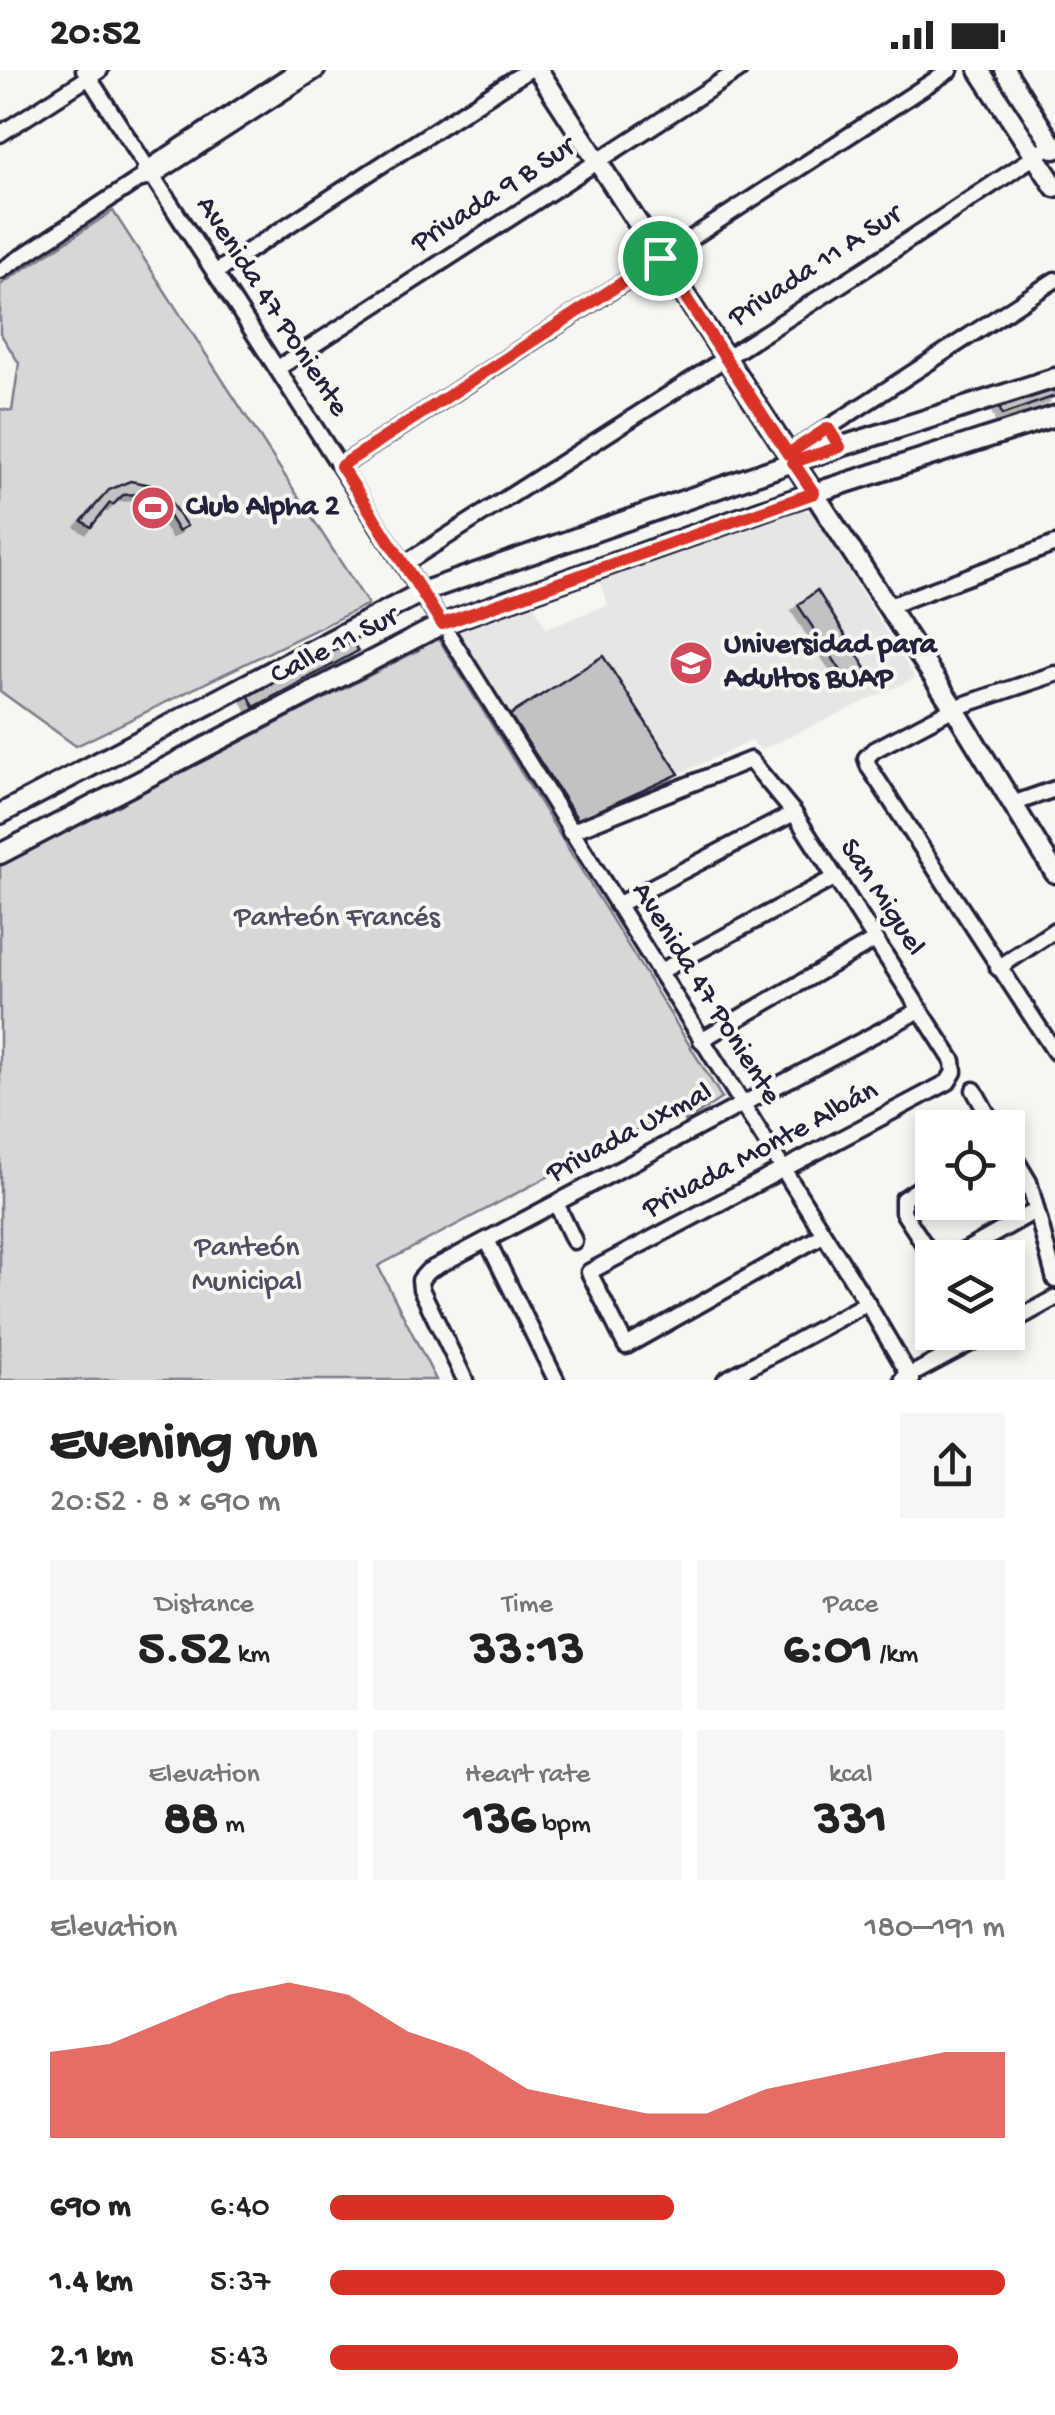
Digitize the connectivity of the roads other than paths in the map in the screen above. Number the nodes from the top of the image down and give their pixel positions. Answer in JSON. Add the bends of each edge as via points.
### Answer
{"nodes":[{"id":1,"x":297,"y":70,"type":"edge"},
{"id":2,"x":317,"y":70,"type":"edge"},
{"id":3,"x":528,"y":70,"type":"edge"},
{"id":4,"x":538,"y":70,"type":"edge"},
{"id":5,"x":739,"y":70,"type":"edge"},
{"id":6,"x":950,"y":70,"type":"edge"},
{"id":7,"x":979,"y":70,"type":"edge"},
{"id":8,"x":1006,"y":70,"type":"edge"},
{"id":9,"x":91,"y":72,"type":"edge"},
{"id":10,"x":0,"y":134,"type":"edge"},
{"id":11,"x":1054,"y":146,"type":"edge"},
{"id":12,"x":1034,"y":157,"type":"junction"},
{"id":13,"x":598,"y":162,"type":"junction"},
{"id":14,"x":146,"y":174,"type":"junction"},
{"id":15,"x":1055,"y":187,"type":"edge"},
{"id":16,"x":660,"y":258,"type":"junction"},
{"id":17,"x":0,"y":271,"type":"edge"},
{"id":18,"x":216,"y":272,"type":"junction"},
{"id":19,"x":1055,"y":280,"type":"edge"},
{"id":20,"x":725,"y":359,"type":"junction"},
{"id":21,"x":278,"y":368,"type":"junction"},
{"id":22,"x":1055,"y":378,"type":"edge"},
{"id":23,"x":1055,"y":416,"type":"edge"},
{"id":24,"x":828,"y":428,"type":"junction"},
{"id":25,"x":840,"y":447,"type":"junction"},
{"id":26,"x":790,"y":458,"type":"junction"},
{"id":27,"x":341,"y":466,"type":"junction"},
{"id":28,"x":814,"y":493,"type":"junction"},
{"id":29,"x":1055,"y":544,"type":"edge"},
{"id":30,"x":404,"y":564,"type":"junction"},
{"id":31,"x":422,"y":592,"type":"junction"},
{"id":32,"x":889,"y":606,"type":"junction"},
{"id":33,"x":445,"y":629,"type":"junction"},
{"id":34,"x":1055,"y":674,"type":"edge"},
{"id":35,"x":954,"y":708,"type":"junction"},
{"id":36,"x":1055,"y":790,"type":"edge"},
{"id":37,"x":1012,"y":804,"type":"junction"},
{"id":38,"x":794,"y":813,"type":"junction"},
{"id":39,"x":0,"y":814,"type":"edge"},
{"id":40,"x":570,"y":832,"type":"junction"},
{"id":41,"x":0,"y":854,"type":"edge"},
{"id":42,"x":1055,"y":873,"type":"edge"},
{"id":43,"x":836,"y":877,"type":"junction"},
{"id":44,"x":617,"y":905,"type":"junction"},
{"id":45,"x":1055,"y":930,"type":"edge"},
{"id":46,"x":875,"y":940,"type":"junction"},
{"id":47,"x":998,"y":968,"type":"junction"},
{"id":48,"x":659,"y":972,"type":"junction"},
{"id":49,"x":920,"y":1010,"type":"junction"},
{"id":50,"x":701,"y":1040,"type":"junction"},
{"id":51,"x":1055,"y":1052,"type":"edge"},
{"id":52,"x":954,"y":1072,"type":"joint"},
{"id":53,"x":974,"y":1090,"type":"dead end"},
{"id":54,"x":742,"y":1105,"type":"junction"},
{"id":55,"x":985,"y":1110,"type":"edge"},
{"id":56,"x":784,"y":1172,"type":"junction"},
{"id":57,"x":1025,"y":1176,"type":"edge"},
{"id":58,"x":915,"y":1191,"type":"edge"},
{"id":59,"x":558,"y":1204,"type":"junction"},
{"id":60,"x":1035,"y":1211,"type":"junction"},
{"id":61,"x":823,"y":1235,"type":"junction"},
{"id":62,"x":921,"y":1240,"type":"edge"},
{"id":63,"x":984,"y":1240,"type":"edge"},
{"id":64,"x":574,"y":1241,"type":"dead end"},
{"id":65,"x":488,"y":1242,"type":"junction"},
{"id":66,"x":1055,"y":1280,"type":"edge"},
{"id":67,"x":1055,"y":1298,"type":"edge"},
{"id":68,"x":867,"y":1303,"type":"junction"},
{"id":69,"x":1025,"y":1315,"type":"edge"},
{"id":70,"x":959,"y":1350,"type":"edge"},
{"id":71,"x":908,"y":1378,"type":"edge"},
{"id":72,"x":465,"y":1380,"type":"edge"},
{"id":73,"x":556,"y":1380,"type":"edge"},
{"id":74,"x":725,"y":1380,"type":"edge"}],
"edges":[{"from":1,"to":14,"type":"street"},
{"from":2,"to":14,"type":"street"},
{"from":3,"to":18,"type":"street"},
{"from":4,"to":13,"type":"main road"},
{"from":5,"to":13,"type":"street","name":"Privada 9 B Sur"},
{"from":6,"to":16,"type":"street"},
{"from":7,"to":12,"type":"main road"},
{"from":8,"to":11,"type":"main road"},
{"from":9,"to":10,"type":"street"},
{"from":9,"to":14,"type":"street","name":"Avenida 47 Poniente"},
{"from":11,"to":12,"type":"street","name":"Privada 11 A Sur"},
{"from":12,"to":15,"type":"main road"},
{"from":12,"to":20,"type":"street","name":"Privada 11 A Sur"},
{"from":13,"to":16,"type":"main road"},
{"from":13,"to":21,"type":"street","name":"Privada 9 B Sur"},
{"from":14,"to":17,"type":"street"},
{"from":14,"to":18,"type":"street","name":"Avenida 47 Poniente"},
{"from":16,"to":20,"type":"main road"},
{"from":16,"to":27,"type":"street"},
{"from":18,"to":21,"type":"street","name":"Avenida 47 Poniente"},
{"from":19,"to":24,"type":"street"},
{"from":20,"to":26,"type":"main road"},
{"from":20,"to":30,"type":"street","name":"Privada 11 A Sur"},
{"from":21,"to":27,"type":"street","name":"Avenida 47 Poniente"},
{"from":22,"to":25,"type":"main road","name":"Calle 11 Sur"},
{"from":23,"to":28,"type":"main road","name":"Calle 11 Sur"},
{"from":24,"to":25,"type":"street"},
{"from":24,"to":26,"type":"street"},
{"from":25,"to":26,"type":"main road","name":"Calle 11 Sur"},
{"from":26,"to":28,"type":"main road"},
{"from":26,"to":31,"type":"main road","name":"Calle 11 Sur"},
{"from":27,"to":30,"type":"street","name":"Avenida 47 Poniente"},
{"from":28,"to":32,"type":"main road"},
{"from":28,"to":33,"type":"main road","name":"Calle 11 Sur"},
{"from":29,"to":32,"type":"street"},
{"from":30,"to":31,"type":"street","name":"Avenida 47 Poniente"},
{"from":31,"to":33,"type":"street","name":"Avenida 47 Poniente"},
{"from":31,"to":39,"type":"main road","name":"Calle 11 Sur"},
{"from":32,"to":35,"type":"main road"},
{"from":33,"to":40,"type":"street","name":"Avenida 47 Poniente"},
{"from":33,"to":41,"type":"main road","name":"Calle 11 Sur"},
{"from":34,"to":35,"type":"street"},
{"from":35,"to":37,"type":"main road"},
{"from":35,"to":47,"type":"street","via":[[866,758]]},
{"from":36,"to":37,"type":"street"},
{"from":37,"to":42,"type":"main road"},
{"from":38,"to":40,"type":"street","name":"San Miguel","via":[[750,760]]},
{"from":38,"to":43,"type":"street","name":"San Miguel"},
{"from":38,"to":44,"type":"street"},
{"from":40,"to":44,"type":"street","name":"Avenida 47 Poniente"},
{"from":43,"to":46,"type":"street","name":"San Miguel"},
{"from":43,"to":48,"type":"street"},
{"from":44,"to":48,"type":"street","name":"Avenida 47 Poniente"},
{"from":45,"to":47,"type":"street"},
{"from":46,"to":49,"type":"street","name":"San Miguel"},
{"from":46,"to":50,"type":"street"},
{"from":47,"to":51,"type":"street"},
{"from":48,"to":50,"type":"street","name":"Avenida 47 Poniente"},
{"from":49,"to":52,"type":"street","name":"San Miguel"},
{"from":49,"to":54,"type":"street","name":"Privada Uxmal"},
{"from":50,"to":54,"type":"street","name":"Avenida 47 Poniente"},
{"from":52,"to":56,"type":"street","name":"Privada Monte Albán","via":[[948,1082]]},
{"from":53,"to":55,"type":"street"},
{"from":54,"to":56,"type":"street","name":"Avenida 47 Poniente"},
{"from":54,"to":59,"type":"street","name":"Privada Uxmal"},
{"from":56,"to":61,"type":"street","name":"Avenida 47 Poniente"},
{"from":56,"to":61,"type":"street","name":"Privada Monte Albán","via":[[589,1272],[626,1346]]},
{"from":57,"to":60,"type":"street"},
{"from":58,"to":62,"type":"street","via":[[903,1199],[903,1212]]},
{"from":59,"to":64,"type":"street"},
{"from":59,"to":65,"type":"street","name":"Privada Uxmal"},
{"from":60,"to":63,"type":"street"},
{"from":60,"to":66,"type":"street"},
{"from":61,"to":68,"type":"street","name":"Avenida 47 Poniente"},
{"from":65,"to":72,"type":"street","name":"Privada Uxmal","via":[[420,1280]]},
{"from":65,"to":73,"type":"street"},
{"from":67,"to":69,"type":"street"},
{"from":68,"to":71,"type":"street","name":"Avenida 47 Poniente"},
{"from":68,"to":74,"type":"street"},
{"from":70,"to":71,"type":"street"}]}
